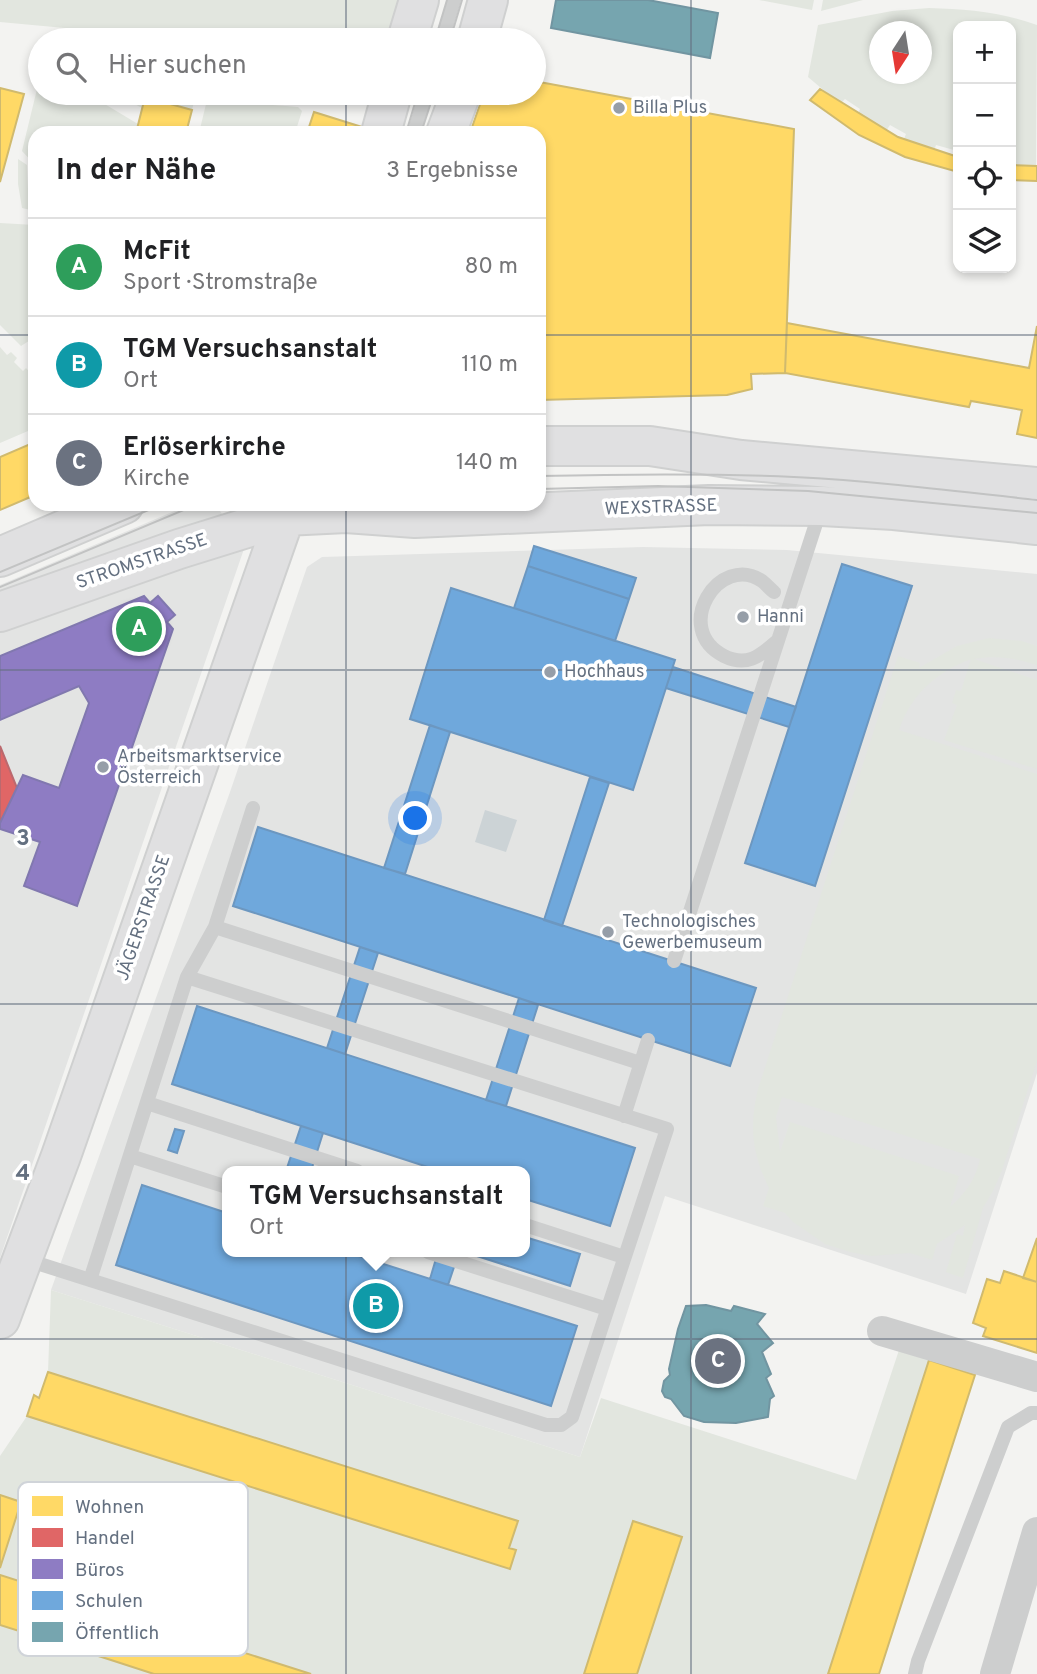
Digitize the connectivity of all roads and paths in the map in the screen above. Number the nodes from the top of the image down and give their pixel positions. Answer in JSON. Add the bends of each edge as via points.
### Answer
{"nodes":[{"id":1,"x":419,"y":0,"type":"edge"},
{"id":2,"x":454,"y":0,"type":"edge"},
{"id":3,"x":488,"y":0,"type":"edge"},
{"id":4,"x":411,"y":28,"type":"edge"},
{"id":5,"x":446,"y":28,"type":"edge"},
{"id":6,"x":480,"y":28,"type":"edge"},
{"id":7,"x":389,"y":105,"type":"edge"},
{"id":8,"x":422,"y":105,"type":"edge"},
{"id":9,"x":456,"y":105,"type":"edge"},
{"id":10,"x":383,"y":126,"type":"edge"},
{"id":11,"x":416,"y":126,"type":"edge"},
{"id":12,"x":449,"y":126,"type":"edge"},
{"id":13,"x":546,"y":446,"type":"edge"},
{"id":14,"x":1037,"y":487,"type":"edge"},
{"id":15,"x":822,"y":506,"type":"junction"},
{"id":16,"x":108,"y":511,"type":"edge"},
{"id":17,"x":277,"y":511,"type":"edge"},
{"id":18,"x":286,"y":511,"type":"edge"},
{"id":19,"x":326,"y":511,"type":"edge"},
{"id":20,"x":1037,"y":525,"type":"edge"},
{"id":21,"x":0,"y":557,"type":"edge"},
{"id":22,"x":774,"y":592,"type":"dead end"},
{"id":23,"x":0,"y":612,"type":"edge"},
{"id":24,"x":777,"y":641,"type":"junction"},
{"id":25,"x":253,"y":808,"type":"dead end"},
{"id":26,"x":215,"y":927,"type":"junction"},
{"id":27,"x":674,"y":961,"type":"dead end"},
{"id":28,"x":187,"y":977,"type":"junction"},
{"id":29,"x":648,"y":1040,"type":"dead end"},
{"id":30,"x":640,"y":1063,"type":"junction"},
{"id":31,"x":147,"y":1103,"type":"junction"},
{"id":32,"x":624,"y":1116,"type":"junction"},
{"id":33,"x":130,"y":1156,"type":"junction"},
{"id":34,"x":342,"y":1166,"type":"edge"},
{"id":35,"x":222,"y":1185,"type":"edge"},
{"id":36,"x":530,"y":1227,"type":"edge"},
{"id":37,"x":444,"y":1257,"type":"edge"},
{"id":38,"x":624,"y":1257,"type":"junction"},
{"id":39,"x":23,"y":1258,"type":"junction"},
{"id":40,"x":90,"y":1280,"type":"junction"},
{"id":41,"x":607,"y":1309,"type":"junction"},
{"id":42,"x":0,"y":1319,"type":"edge"},
{"id":43,"x":882,"y":1331,"type":"dead end"},
{"id":44,"x":1037,"y":1377,"type":"edge"},
{"id":45,"x":1037,"y":1413,"type":"edge"},
{"id":46,"x":1037,"y":1531,"type":"edge"},
{"id":47,"x":1002,"y":1666,"type":"edge"},
{"id":48,"x":915,"y":1674,"type":"edge"}],
"edges":[{"from":1,"to":4,"type":"street"},
{"from":2,"to":5,"type":"lane"},
{"from":3,"to":6,"type":"street"},
{"from":7,"to":10,"type":"street"},
{"from":8,"to":11,"type":"lane"},
{"from":9,"to":12,"type":"street"},
{"from":13,"to":14,"type":"street","via":[[650,446],[741,460]]},
{"from":15,"to":19,"type":"street","name":"WEXSTRASSE","via":[[709,505],[415,518]]},
{"from":15,"to":20,"type":"street","name":"WEXSTRASSE"},
{"from":15,"to":24,"type":"lane"},
{"from":16,"to":21,"type":"street"},
{"from":17,"to":23,"type":"street","name":"STROMSTRASSE"},
{"from":18,"to":39,"type":"street","name":"JÄGERSTRASSE"},
{"from":22,"to":24,"type":"lane","via":[[761,580],[743,575],[726,579],[704,600],[700,629],[715,652],[742,662],[758,658]]},
{"from":24,"to":27,"type":"lane"},
{"from":25,"to":26,"type":"lane"},
{"from":26,"to":28,"type":"lane"},
{"from":26,"to":30,"type":"lane"},
{"from":28,"to":31,"type":"lane"},
{"from":28,"to":32,"type":"lane"},
{"from":29,"to":30,"type":"lane"},
{"from":30,"to":32,"type":"lane"},
{"from":31,"to":33,"type":"lane"},
{"from":31,"to":34,"type":"lane"},
{"from":32,"to":38,"type":"lane","via":[[667,1129]]},
{"from":33,"to":35,"type":"lane"},
{"from":33,"to":40,"type":"lane"},
{"from":36,"to":38,"type":"lane"},
{"from":37,"to":41,"type":"lane"},
{"from":38,"to":41,"type":"lane"},
{"from":39,"to":40,"type":"lane"},
{"from":39,"to":42,"type":"street","name":"JÄGERSTRASSE"},
{"from":40,"to":41,"type":"lane","via":[[546,1425],[561,1425],[572,1417]]},
{"from":43,"to":44,"type":"street"},
{"from":45,"to":48,"type":"lane","via":[[1008,1427]]},
{"from":46,"to":47,"type":"street"}]}
